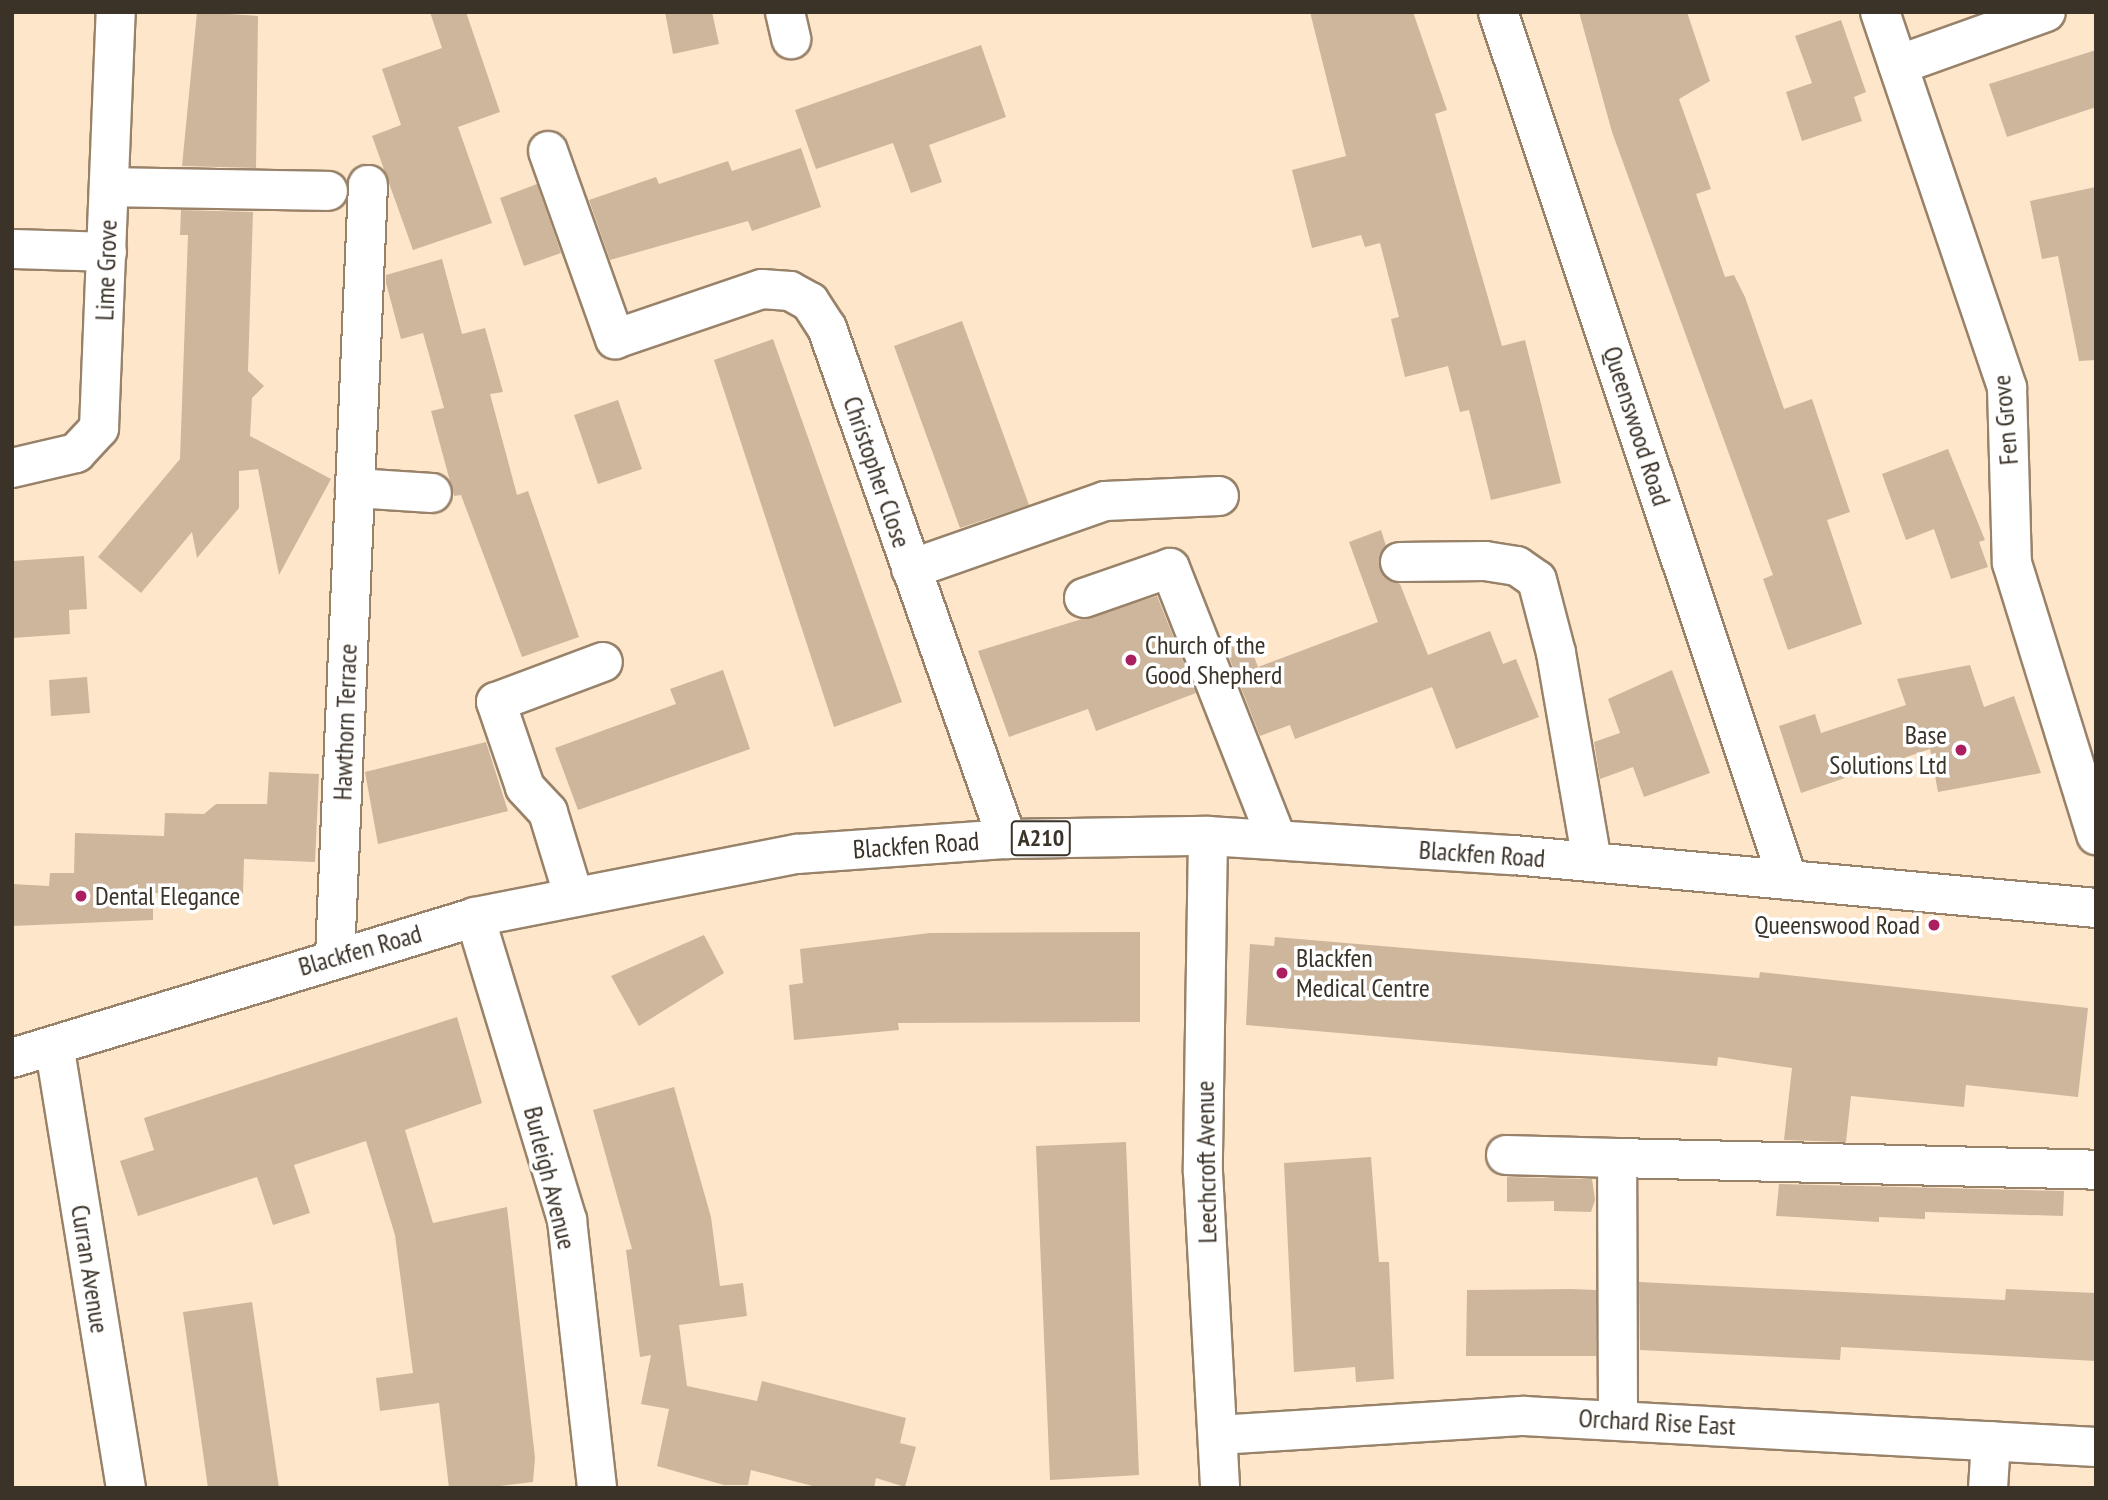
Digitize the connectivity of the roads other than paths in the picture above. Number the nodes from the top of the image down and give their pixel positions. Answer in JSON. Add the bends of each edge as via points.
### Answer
{"nodes":[{"id":1,"x":117,"y":12,"type":"edge"},
{"id":2,"x":1498,"y":12,"type":"edge"},
{"id":3,"x":1880,"y":12,"type":"edge"},
{"id":4,"x":2046,"y":12,"type":"edge"},
{"id":5,"x":1898,"y":65,"type":"junction"},
{"id":6,"x":548,"y":151,"type":"dead end"},
{"id":7,"x":368,"y":185,"type":"dead end"},
{"id":8,"x":109,"y":187,"type":"junction"},
{"id":9,"x":328,"y":191,"type":"dead end"},
{"id":10,"x":12,"y":249,"type":"edge"},
{"id":11,"x":107,"y":252,"type":"junction"},
{"id":12,"x":12,"y":468,"type":"edge"},
{"id":13,"x":355,"y":488,"type":"junction"},
{"id":14,"x":432,"y":493,"type":"dead end"},
{"id":15,"x":1219,"y":496,"type":"dead end"},
{"id":16,"x":1400,"y":562,"type":"dead end"},
{"id":17,"x":911,"y":569,"type":"junction"},
{"id":18,"x":1084,"y":598,"type":"dead end"},
{"id":19,"x":603,"y":662,"type":"dead end"},
{"id":20,"x":2096,"y":835,"type":"edge"},
{"id":21,"x":1208,"y":836,"type":"junction"},
{"id":22,"x":1007,"y":839,"type":"junction"},
{"id":23,"x":1277,"y":839,"type":"junction"},
{"id":24,"x":1592,"y":862,"type":"junction"},
{"id":25,"x":1788,"y":880,"type":"junction"},
{"id":26,"x":573,"y":894,"type":"junction"},
{"id":27,"x":2096,"y":908,"type":"edge"},
{"id":28,"x":475,"y":917,"type":"junction"},
{"id":29,"x":335,"y":956,"type":"junction"},
{"id":30,"x":55,"y":1050,"type":"junction"},
{"id":31,"x":12,"y":1058,"type":"edge"},
{"id":32,"x":1506,"y":1154,"type":"dead end"},
{"id":33,"x":1617,"y":1158,"type":"junction"},
{"id":34,"x":2096,"y":1170,"type":"edge"},
{"id":35,"x":1618,"y":1418,"type":"junction"},
{"id":36,"x":1218,"y":1435,"type":"junction"},
{"id":37,"x":1991,"y":1441,"type":"junction"},
{"id":38,"x":2096,"y":1447,"type":"edge"},
{"id":39,"x":125,"y":1488,"type":"edge"},
{"id":40,"x":597,"y":1488,"type":"edge"},
{"id":41,"x":1220,"y":1488,"type":"edge"},
{"id":42,"x":1988,"y":1488,"type":"edge"}],
"edges":[{"from":1,"to":8,"type":"street","name":"Lime Grove"},
{"from":2,"to":25,"type":"street","name":"Queenswood Road"},
{"from":3,"to":5,"type":"street","name":"Fen Grove"},
{"from":4,"to":5,"type":"street"},
{"from":5,"to":20,"type":"street","name":"Fen Grove","via":[[2007,388],[2012,563]]},
{"from":6,"to":17,"type":"street","name":"Christopher Close","via":[[615,339],[762,289],[790,291],[810,302],[827,328]]},
{"from":7,"to":13,"type":"street","name":"Hawthorn Terrace"},
{"from":8,"to":9,"type":"street"},
{"from":8,"to":11,"type":"street","name":"Lime Grove"},
{"from":10,"to":11,"type":"street"},
{"from":11,"to":12,"type":"street","name":"Lime Grove","via":[[99,428],[76,453]]},
{"from":13,"to":14,"type":"street"},
{"from":13,"to":29,"type":"street","name":"Hawthorn Terrace"},
{"from":15,"to":17,"type":"street","via":[[1105,501]]},
{"from":16,"to":24,"type":"street","via":[[1485,561],[1517,566],[1537,580],[1556,653]]},
{"from":17,"to":22,"type":"street","name":"Christopher Close"},
{"from":18,"to":23,"type":"street","via":[[1170,568]]},
{"from":19,"to":26,"type":"street","via":[[496,702],[525,787],[548,812]]},
{"from":21,"to":22,"type":"street","name":"Blackfen Road","number":"A210"},
{"from":21,"to":23,"type":"street","name":"Blackfen Road","number":"A210"},
{"from":21,"to":36,"type":"street","name":"Leechcroft Avenue","via":[[1203,1172]]},
{"from":22,"to":26,"type":"street","name":"Blackfen Road","number":"A210","via":[[797,854]]},
{"from":23,"to":24,"type":"street","name":"Blackfen Road","number":"A210"},
{"from":24,"to":25,"type":"street","name":"Blackfen Road","number":"A210"},
{"from":25,"to":27,"type":"street","name":"Blackfen Road","number":"A210"},
{"from":26,"to":28,"type":"street","name":"Blackfen Road","number":"A210"},
{"from":28,"to":29,"type":"street","name":"Blackfen Road","number":"A210"},
{"from":28,"to":40,"type":"street","name":"Burleigh Avenue","via":[[567,1220]]},
{"from":29,"to":30,"type":"street","name":"Blackfen Road","number":"A210"},
{"from":30,"to":31,"type":"street","name":"Blackfen Road","number":"A210"},
{"from":30,"to":39,"type":"street","name":"Curran Avenue"},
{"from":32,"to":33,"type":"street"},
{"from":33,"to":34,"type":"street"},
{"from":33,"to":35,"type":"street"},
{"from":35,"to":36,"type":"street","name":"Orchard Rise East","via":[[1524,1416]]},
{"from":35,"to":37,"type":"street","name":"Orchard Rise East"},
{"from":36,"to":41,"type":"street","name":"Leechcroft Avenue"},
{"from":37,"to":38,"type":"street","name":"Orchard Rise East"},
{"from":37,"to":42,"type":"street"}]}
